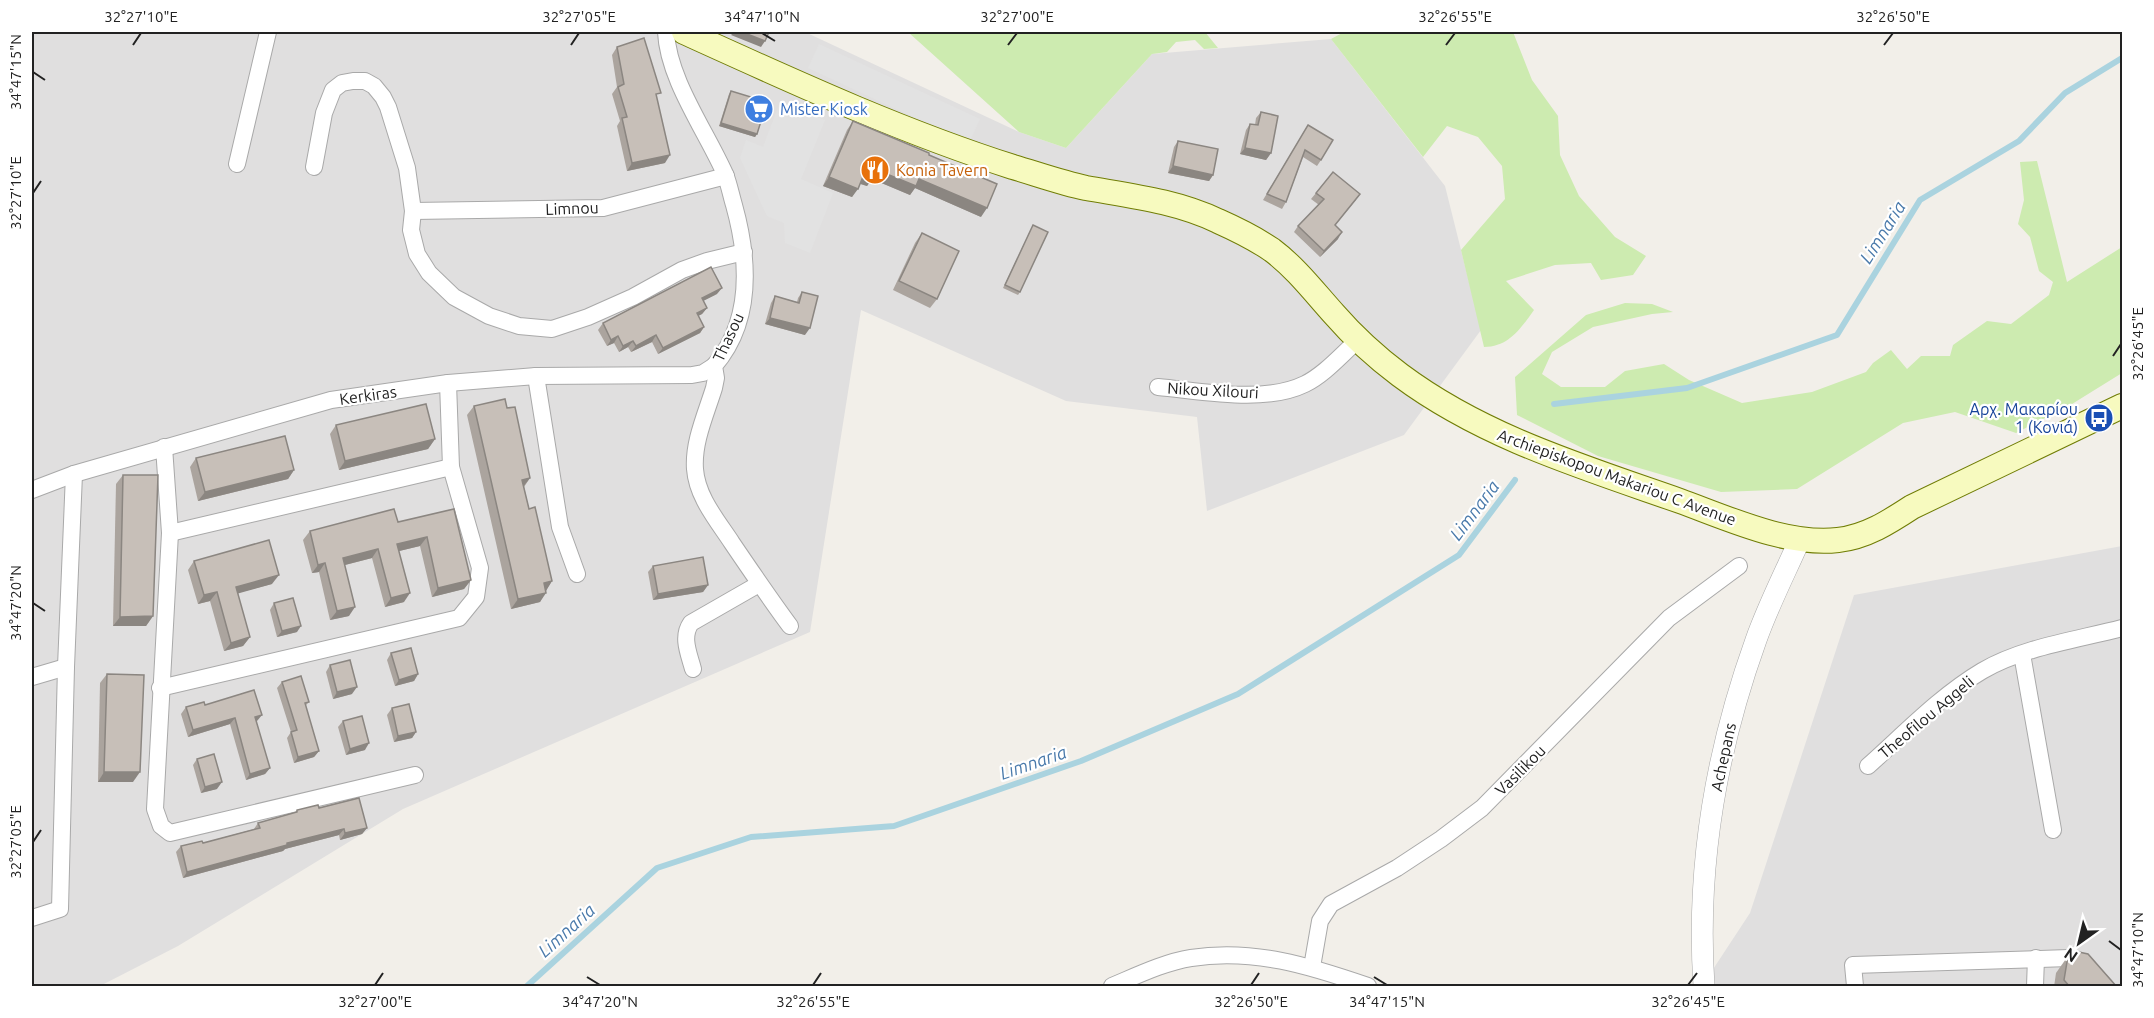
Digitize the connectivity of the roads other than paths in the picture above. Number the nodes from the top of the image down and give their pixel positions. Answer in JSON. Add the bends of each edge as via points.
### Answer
{"nodes":[{"id":1,"x":268,"y":32,"type":"edge"},
{"id":2,"x":666,"y":32,"type":"edge"},
{"id":3,"x":684,"y":32,"type":"edge"},
{"id":4,"x":237,"y":164,"type":"dead end"},
{"id":5,"x":314,"y":167,"type":"dead end"},
{"id":6,"x":726,"y":176,"type":"junction"},
{"id":7,"x":413,"y":211,"type":"junction"},
{"id":8,"x":744,"y":252,"type":"junction"},
{"id":9,"x":1358,"y":340,"type":"junction"},
{"id":10,"x":714,"y":366,"type":"junction"},
{"id":11,"x":536,"y":376,"type":"junction"},
{"id":12,"x":448,"y":383,"type":"junction"},
{"id":13,"x":1158,"y":387,"type":"dead end"},
{"id":14,"x":2122,"y":406,"type":"edge"},
{"id":15,"x":164,"y":447,"type":"junction"},
{"id":16,"x":451,"y":466,"type":"junction"},
{"id":17,"x":74,"y":474,"type":"junction"},
{"id":18,"x":32,"y":490,"type":"edge"},
{"id":19,"x":170,"y":533,"type":"junction"},
{"id":20,"x":1800,"y":539,"type":"junction"},
{"id":21,"x":1739,"y":566,"type":"dead end"},
{"id":22,"x":577,"y":574,"type":"dead end"},
{"id":23,"x":759,"y":584,"type":"junction"},
{"id":24,"x":790,"y":626,"type":"dead end"},
{"id":25,"x":2122,"y":628,"type":"edge"},
{"id":26,"x":2022,"y":654,"type":"junction"},
{"id":27,"x":66,"y":667,"type":"junction"},
{"id":28,"x":693,"y":669,"type":"dead end"},
{"id":29,"x":32,"y":677,"type":"edge"},
{"id":30,"x":160,"y":688,"type":"junction"},
{"id":31,"x":1868,"y":766,"type":"dead end"},
{"id":32,"x":415,"y":775,"type":"dead end"},
{"id":33,"x":2053,"y":830,"type":"dead end"},
{"id":34,"x":32,"y":918,"type":"edge"},
{"id":35,"x":2036,"y":958,"type":"junction"},
{"id":36,"x":1312,"y":967,"type":"junction"},
{"id":37,"x":1112,"y":987,"type":"edge"},
{"id":38,"x":1368,"y":987,"type":"edge"},
{"id":39,"x":1704,"y":987,"type":"edge"},
{"id":40,"x":1855,"y":987,"type":"edge"},
{"id":41,"x":2035,"y":987,"type":"edge"},
{"id":42,"x":2105,"y":987,"type":"edge"}],
"edges":[{"from":1,"to":4,"type":"street"},
{"from":2,"to":6,"type":"street","name":"Thasou","via":[[672,65]]},
{"from":3,"to":9,"type":"main road","name":"Archiepiskopou Makariou C Avenue","via":[[846,105],[969,152],[1082,187],[1141,196],[1194,210],[1219,221],[1281,257]]},
{"from":5,"to":7,"type":"street","via":[[324,113],[333,90],[342,83],[365,81],[374,86],[388,107],[407,168]]},
{"from":6,"to":7,"type":"street","name":"Limnou","via":[[603,207]]},
{"from":6,"to":8,"type":"street","name":"Thasou"},
{"from":7,"to":8,"type":"street","via":[[411,230],[417,254],[444,289],[504,322],[535,329],[552,329],[588,317],[682,270]]},
{"from":8,"to":10,"type":"street","name":"Thasou","via":[[741,312],[727,347]]},
{"from":9,"to":13,"type":"street","name":"Nikou Xilouri","via":[[1324,371],[1286,391],[1234,395]]},
{"from":9,"to":20,"type":"main road","name":"Archiepiskopou Makariou C Avenue","via":[[1401,376],[1484,427],[1740,523]]},
{"from":10,"to":11,"type":"street","name":"Kerkiras","via":[[692,375]]},
{"from":10,"to":23,"type":"street","name":"Thasou","via":[[716,378],[695,450],[695,470],[708,506]]},
{"from":11,"to":12,"type":"street","name":"Kerkiras"},
{"from":11,"to":22,"type":"street","via":[[560,527]]},
{"from":12,"to":15,"type":"street","name":"Kerkiras","via":[[331,400]]},
{"from":12,"to":16,"type":"street"},
{"from":14,"to":20,"type":"main road","name":"Archiepiskopou Makariou C Avenue","via":[[1912,507],[1868,533],[1838,540]]},
{"from":15,"to":17,"type":"street","name":"Kerkiras"},
{"from":15,"to":19,"type":"street"},
{"from":16,"to":19,"type":"street"},
{"from":16,"to":30,"type":"street","via":[[480,568],[476,597],[459,618]]},
{"from":17,"to":18,"type":"street","name":"Kerkiras"},
{"from":17,"to":27,"type":"street"},
{"from":19,"to":30,"type":"street"},
{"from":20,"to":39,"type":"street","name":"Achepans","via":[[1756,638],[1720,764],[1704,868]]},
{"from":21,"to":36,"type":"street","name":"Vasilikou","via":[[1669,618],[1482,808],[1397,868],[1331,904],[1320,921]]},
{"from":23,"to":24,"type":"street","name":"Thasou"},
{"from":23,"to":28,"type":"street","via":[[687,628],[685,640]]},
{"from":25,"to":26,"type":"street","name":"Theofilou Aggeli"},
{"from":26,"to":31,"type":"street","name":"Theofilou Aggeli","via":[[1982,671],[1947,696]]},
{"from":26,"to":33,"type":"street"},
{"from":27,"to":29,"type":"street"},
{"from":27,"to":34,"type":"street","via":[[60,909]]},
{"from":30,"to":32,"type":"street","via":[[155,809],[161,826],[170,833]]},
{"from":35,"to":40,"type":"street","via":[[1853,965]]},
{"from":35,"to":41,"type":"street"},
{"from":35,"to":42,"type":"street","via":[[2082,962]]},
{"from":36,"to":37,"type":"street","via":[[1256,957],[1189,958]]},
{"from":36,"to":38,"type":"street"}]}
